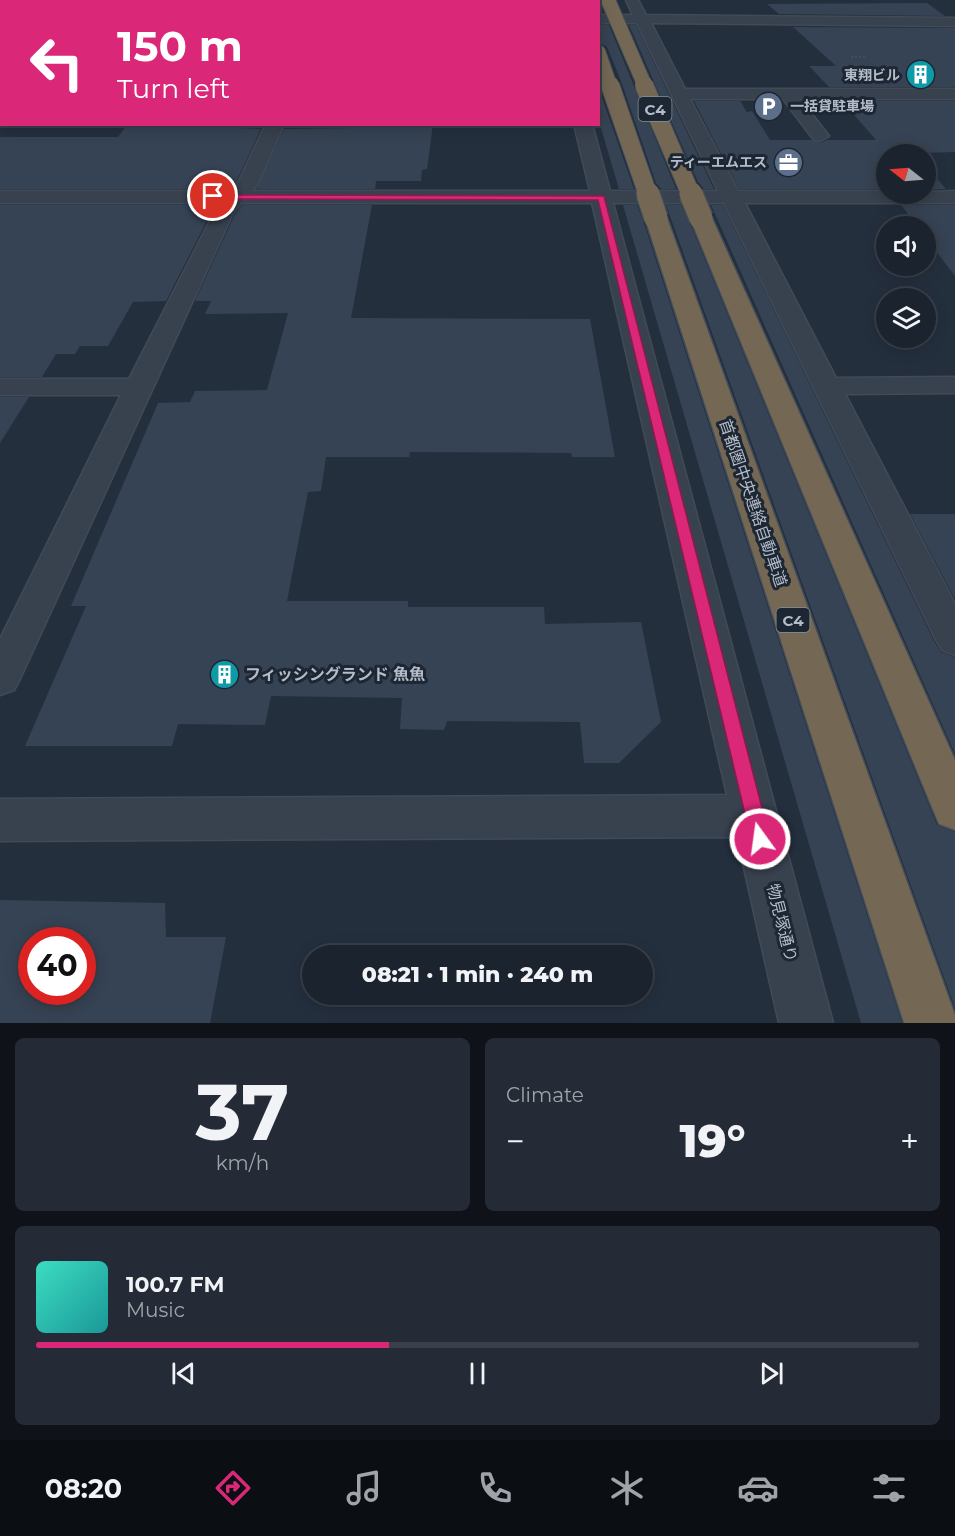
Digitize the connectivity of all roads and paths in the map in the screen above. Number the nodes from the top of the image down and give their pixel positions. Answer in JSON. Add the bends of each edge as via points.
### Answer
{"nodes":[{"id":1,"x":608,"y":0,"type":"edge"},
{"id":2,"x":833,"y":6,"type":"dead end"},
{"id":3,"x":636,"y":9,"type":"edge"},
{"id":4,"x":600,"y":18,"type":"edge"},
{"id":5,"x":848,"y":21,"type":"junction"},
{"id":6,"x":924,"y":21,"type":"junction"},
{"id":7,"x":955,"y":22,"type":"edge"},
{"id":8,"x":944,"y":36,"type":"dead end"},
{"id":9,"x":600,"y":57,"type":"edge"},
{"id":10,"x":851,"y":57,"type":"dead end"},
{"id":11,"x":867,"y":57,"type":"dead end"},
{"id":12,"x":679,"y":94,"type":"junction"},
{"id":13,"x":788,"y":94,"type":"junction"},
{"id":14,"x":955,"y":94,"type":"edge"},
{"id":15,"x":274,"y":126,"type":"edge"},
{"id":16,"x":584,"y":126,"type":"edge"},
{"id":17,"x":820,"y":136,"type":"dead end"},
{"id":18,"x":236,"y":196,"type":"junction"},
{"id":19,"x":0,"y":197,"type":"edge"},
{"id":20,"x":955,"y":197,"type":"edge"},
{"id":21,"x":602,"y":198,"type":"junction"},
{"id":22,"x":731,"y":198,"type":"junction"},
{"id":23,"x":826,"y":386,"type":"junction"},
{"id":24,"x":955,"y":386,"type":"edge"},
{"id":25,"x":0,"y":387,"type":"edge"},
{"id":26,"x":139,"y":387,"type":"junction"},
{"id":27,"x":955,"y":640,"type":"edge"},
{"id":28,"x":0,"y":679,"type":"edge"},
{"id":29,"x":955,"y":810,"type":"edge"},
{"id":30,"x":755,"y":816,"type":"junction"},
{"id":31,"x":0,"y":820,"type":"edge"},
{"id":32,"x":806,"y":1023,"type":"edge"},
{"id":33,"x":931,"y":1023,"type":"edge"}],
"edges":[{"from":1,"to":29,"type":"highway","number":"C4","bridge":true},
{"from":2,"to":5,"type":"street"},
{"from":3,"to":4,"type":"street"},
{"from":3,"to":5,"type":"street"},
{"from":3,"to":12,"type":"street"},
{"from":5,"to":6,"type":"street"},
{"from":6,"to":7,"type":"street"},
{"from":6,"to":8,"type":"street"},
{"from":9,"to":33,"type":"highway","name":"首都圏中央連絡自動車道","number":"C4","bridge":true},
{"from":10,"to":11,"type":"path"},
{"from":12,"to":13,"type":"street"},
{"from":12,"to":22,"type":"street"},
{"from":13,"to":14,"type":"street"},
{"from":13,"to":17,"type":"street"},
{"from":15,"to":18,"type":"street","via":[[248,183]]},
{"from":16,"to":21,"type":"street","name":"物見塚通り"},
{"from":18,"to":19,"type":"street"},
{"from":18,"to":21,"type":"street"},
{"from":18,"to":26,"type":"street","via":[[223,211]]},
{"from":20,"to":22,"type":"street"},
{"from":21,"to":22,"type":"street"},
{"from":21,"to":30,"type":"street","name":"物見塚通り"},
{"from":22,"to":23,"type":"street"},
{"from":23,"to":24,"type":"street"},
{"from":23,"to":27,"type":"street"},
{"from":25,"to":26,"type":"street"},
{"from":26,"to":28,"type":"street"},
{"from":30,"to":31,"type":"street"},
{"from":30,"to":32,"type":"street","name":"物見塚通り"}]}
